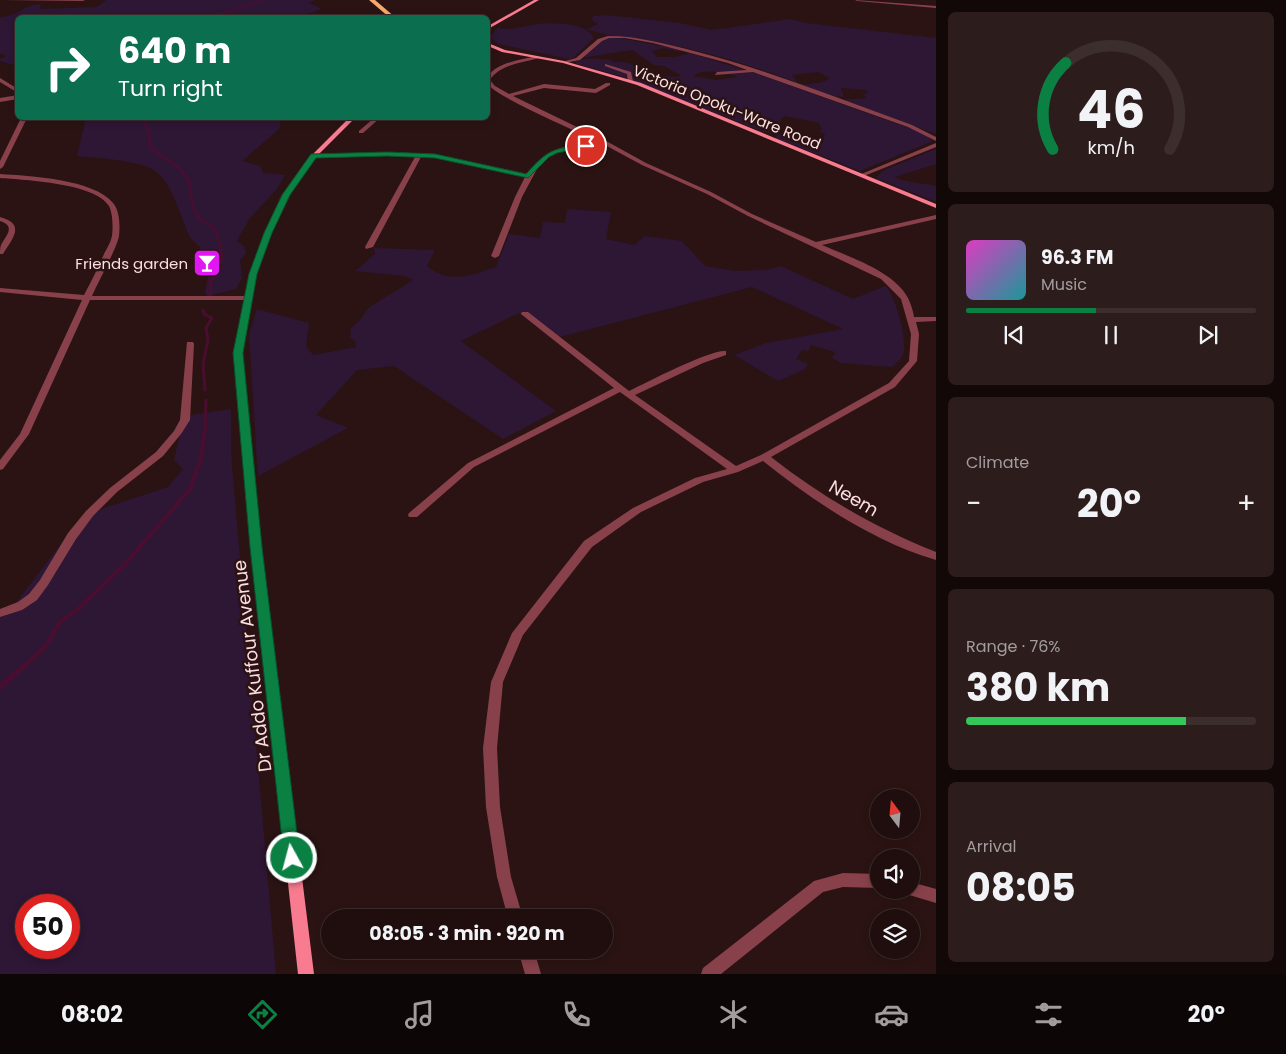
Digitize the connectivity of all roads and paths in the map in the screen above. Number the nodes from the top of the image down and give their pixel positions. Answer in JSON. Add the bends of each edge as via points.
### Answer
{"nodes":[{"id":1,"x":4,"y":0,"type":"edge"},
{"id":2,"x":83,"y":0,"type":"edge"},
{"id":3,"x":537,"y":0,"type":"edge"},
{"id":4,"x":857,"y":0,"type":"edge"},
{"id":5,"x":370,"y":2,"type":"edge"},
{"id":6,"x":936,"y":7,"type":"edge"},
{"id":7,"x":380,"y":15,"type":"edge"},
{"id":8,"x":390,"y":15,"type":"edge"},
{"id":9,"x":490,"y":27,"type":"edge"},
{"id":10,"x":490,"y":45,"type":"edge"},
{"id":11,"x":490,"y":50,"type":"edge"},
{"id":12,"x":504,"y":51,"type":"junction"},
{"id":13,"x":537,"y":58,"type":"junction"},
{"id":14,"x":564,"y":62,"type":"junction"},
{"id":15,"x":607,"y":65,"type":"dead end"},
{"id":16,"x":755,"y":70,"type":"junction"},
{"id":17,"x":490,"y":74,"type":"edge"},
{"id":18,"x":717,"y":74,"type":"dead end"},
{"id":19,"x":0,"y":80,"type":"edge"},
{"id":20,"x":630,"y":81,"type":"junction"},
{"id":21,"x":490,"y":82,"type":"edge"},
{"id":22,"x":608,"y":84,"type":"dead end"},
{"id":23,"x":15,"y":90,"type":"edge"},
{"id":24,"x":508,"y":96,"type":"junction"},
{"id":25,"x":15,"y":98,"type":"edge"},
{"id":26,"x":0,"y":100,"type":"edge"},
{"id":27,"x":23,"y":120,"type":"edge"},
{"id":28,"x":350,"y":120,"type":"edge"},
{"id":29,"x":375,"y":120,"type":"edge"},
{"id":30,"x":361,"y":132,"type":"dead end"},
{"id":31,"x":936,"y":139,"type":"edge"},
{"id":32,"x":606,"y":143,"type":"junction"},
{"id":33,"x":936,"y":144,"type":"edge"},
{"id":34,"x":314,"y":156,"type":"junction"},
{"id":35,"x":419,"y":156,"type":"junction"},
{"id":36,"x":0,"y":167,"type":"edge"},
{"id":37,"x":862,"y":175,"type":"junction"},
{"id":38,"x":0,"y":176,"type":"edge"},
{"id":39,"x":528,"y":176,"type":"junction"},
{"id":40,"x":936,"y":206,"type":"edge"},
{"id":41,"x":936,"y":216,"type":"edge"},
{"id":42,"x":0,"y":219,"type":"edge"},
{"id":43,"x":816,"y":244,"type":"junction"},
{"id":44,"x":369,"y":247,"type":"dead end"},
{"id":45,"x":0,"y":252,"type":"edge"},
{"id":46,"x":495,"y":256,"type":"dead end"},
{"id":47,"x":0,"y":290,"type":"edge"},
{"id":48,"x":87,"y":298,"type":"junction"},
{"id":49,"x":248,"y":298,"type":"junction"},
{"id":50,"x":525,"y":314,"type":"dead end"},
{"id":51,"x":936,"y":319,"type":"edge"},
{"id":52,"x":911,"y":320,"type":"junction"},
{"id":53,"x":190,"y":344,"type":"dead end"},
{"id":54,"x":723,"y":353,"type":"dead end"},
{"id":55,"x":620,"y":388,"type":"junction"},
{"id":56,"x":629,"y":394,"type":"junction"},
{"id":57,"x":764,"y":457,"type":"junction"},
{"id":58,"x":0,"y":467,"type":"edge"},
{"id":59,"x":735,"y":470,"type":"junction"},
{"id":60,"x":413,"y":515,"type":"dead end"},
{"id":61,"x":936,"y":556,"type":"edge"},
{"id":62,"x":0,"y":613,"type":"edge"},
{"id":63,"x":870,"y":881,"type":"edge"},
{"id":64,"x":920,"y":892,"type":"edge"},
{"id":65,"x":936,"y":896,"type":"edge"},
{"id":66,"x":513,"y":909,"type":"edge"},
{"id":67,"x":529,"y":959,"type":"edge"},
{"id":68,"x":306,"y":974,"type":"edge"},
{"id":69,"x":533,"y":974,"type":"edge"},
{"id":70,"x":709,"y":974,"type":"edge"}],
"edges":[{"from":1,"to":2,"type":"street"},
{"from":3,"to":9,"type":"main road"},
{"from":4,"to":6,"type":"street"},
{"from":5,"to":7,"type":"main road"},
{"from":5,"to":8,"type":"main road"},
{"from":10,"to":12,"type":"main road"},
{"from":11,"to":12,"type":"main road"},
{"from":12,"to":13,"type":"main road","name":"Victoria Opoku-Ware Road"},
{"from":13,"to":14,"type":"main road","name":"Victoria Opoku-Ware Road"},
{"from":13,"to":17,"type":"street"},
{"from":14,"to":16,"type":"street","via":[[578,58],[600,40],[617,36],[692,51]]},
{"from":14,"to":20,"type":"main road","name":"Victoria Opoku-Ware Road"},
{"from":15,"to":20,"type":"street","via":[[629,73]]},
{"from":16,"to":18,"type":"street"},
{"from":16,"to":31,"type":"street","via":[[918,129]]},
{"from":19,"to":23,"type":"street"},
{"from":20,"to":37,"type":"main road","name":"Victoria Opoku-Ware Road"},
{"from":21,"to":24,"type":"street"},
{"from":22,"to":24,"type":"street","via":[[596,91],[544,86]]},
{"from":24,"to":32,"type":"street"},
{"from":25,"to":26,"type":"street"},
{"from":27,"to":36,"type":"street"},
{"from":28,"to":34,"type":"main road","name":"Dr Addo Kuffour Avenue"},
{"from":29,"to":30,"type":"street"},
{"from":32,"to":39,"type":"street","via":[[555,151]]},
{"from":32,"to":43,"type":"street"},
{"from":33,"to":37,"type":"street"},
{"from":34,"to":35,"type":"street"},
{"from":34,"to":49,"type":"main road","name":"Dr Addo Kuffour Avenue","via":[[286,195],[268,233]]},
{"from":35,"to":39,"type":"street","via":[[435,156]]},
{"from":35,"to":44,"type":"street"},
{"from":37,"to":40,"type":"main road","name":"Victoria Opoku-Ware Road"},
{"from":38,"to":48,"type":"street","via":[[61,183],[94,191],[110,203],[115,216],[115,238]]},
{"from":39,"to":46,"type":"street"},
{"from":41,"to":43,"type":"street"},
{"from":42,"to":45,"type":"street","via":[[12,227],[12,234]]},
{"from":43,"to":52,"type":"street","via":[[884,277],[905,300]]},
{"from":47,"to":48,"type":"street"},
{"from":48,"to":49,"type":"street"},
{"from":48,"to":58,"type":"street","via":[[24,434]]},
{"from":49,"to":68,"type":"main road","name":"Dr Addo Kuffour Avenue","via":[[238,353],[256,547]]},
{"from":50,"to":55,"type":"street"},
{"from":51,"to":52,"type":"street"},
{"from":52,"to":57,"type":"street","via":[[915,334],[913,361],[892,385]]},
{"from":53,"to":62,"type":"street","via":[[185,420],[181,429],[159,454],[103,499],[84,519],[40,590],[27,602]]},
{"from":54,"to":56,"type":"street"},
{"from":55,"to":56,"type":"street"},
{"from":55,"to":60,"type":"street","via":[[471,465]]},
{"from":56,"to":59,"type":"street"},
{"from":57,"to":59,"type":"street"},
{"from":57,"to":61,"type":"street","name":"Neem","via":[[846,514],[908,546]]},
{"from":59,"to":66,"type":"street","via":[[699,480],[637,510],[588,544],[518,633],[497,682],[490,748],[493,807],[504,877]]},
{"from":63,"to":70,"type":"street","via":[[843,880],[819,886]]},
{"from":64,"to":65,"type":"street"},
{"from":67,"to":69,"type":"street"}]}
